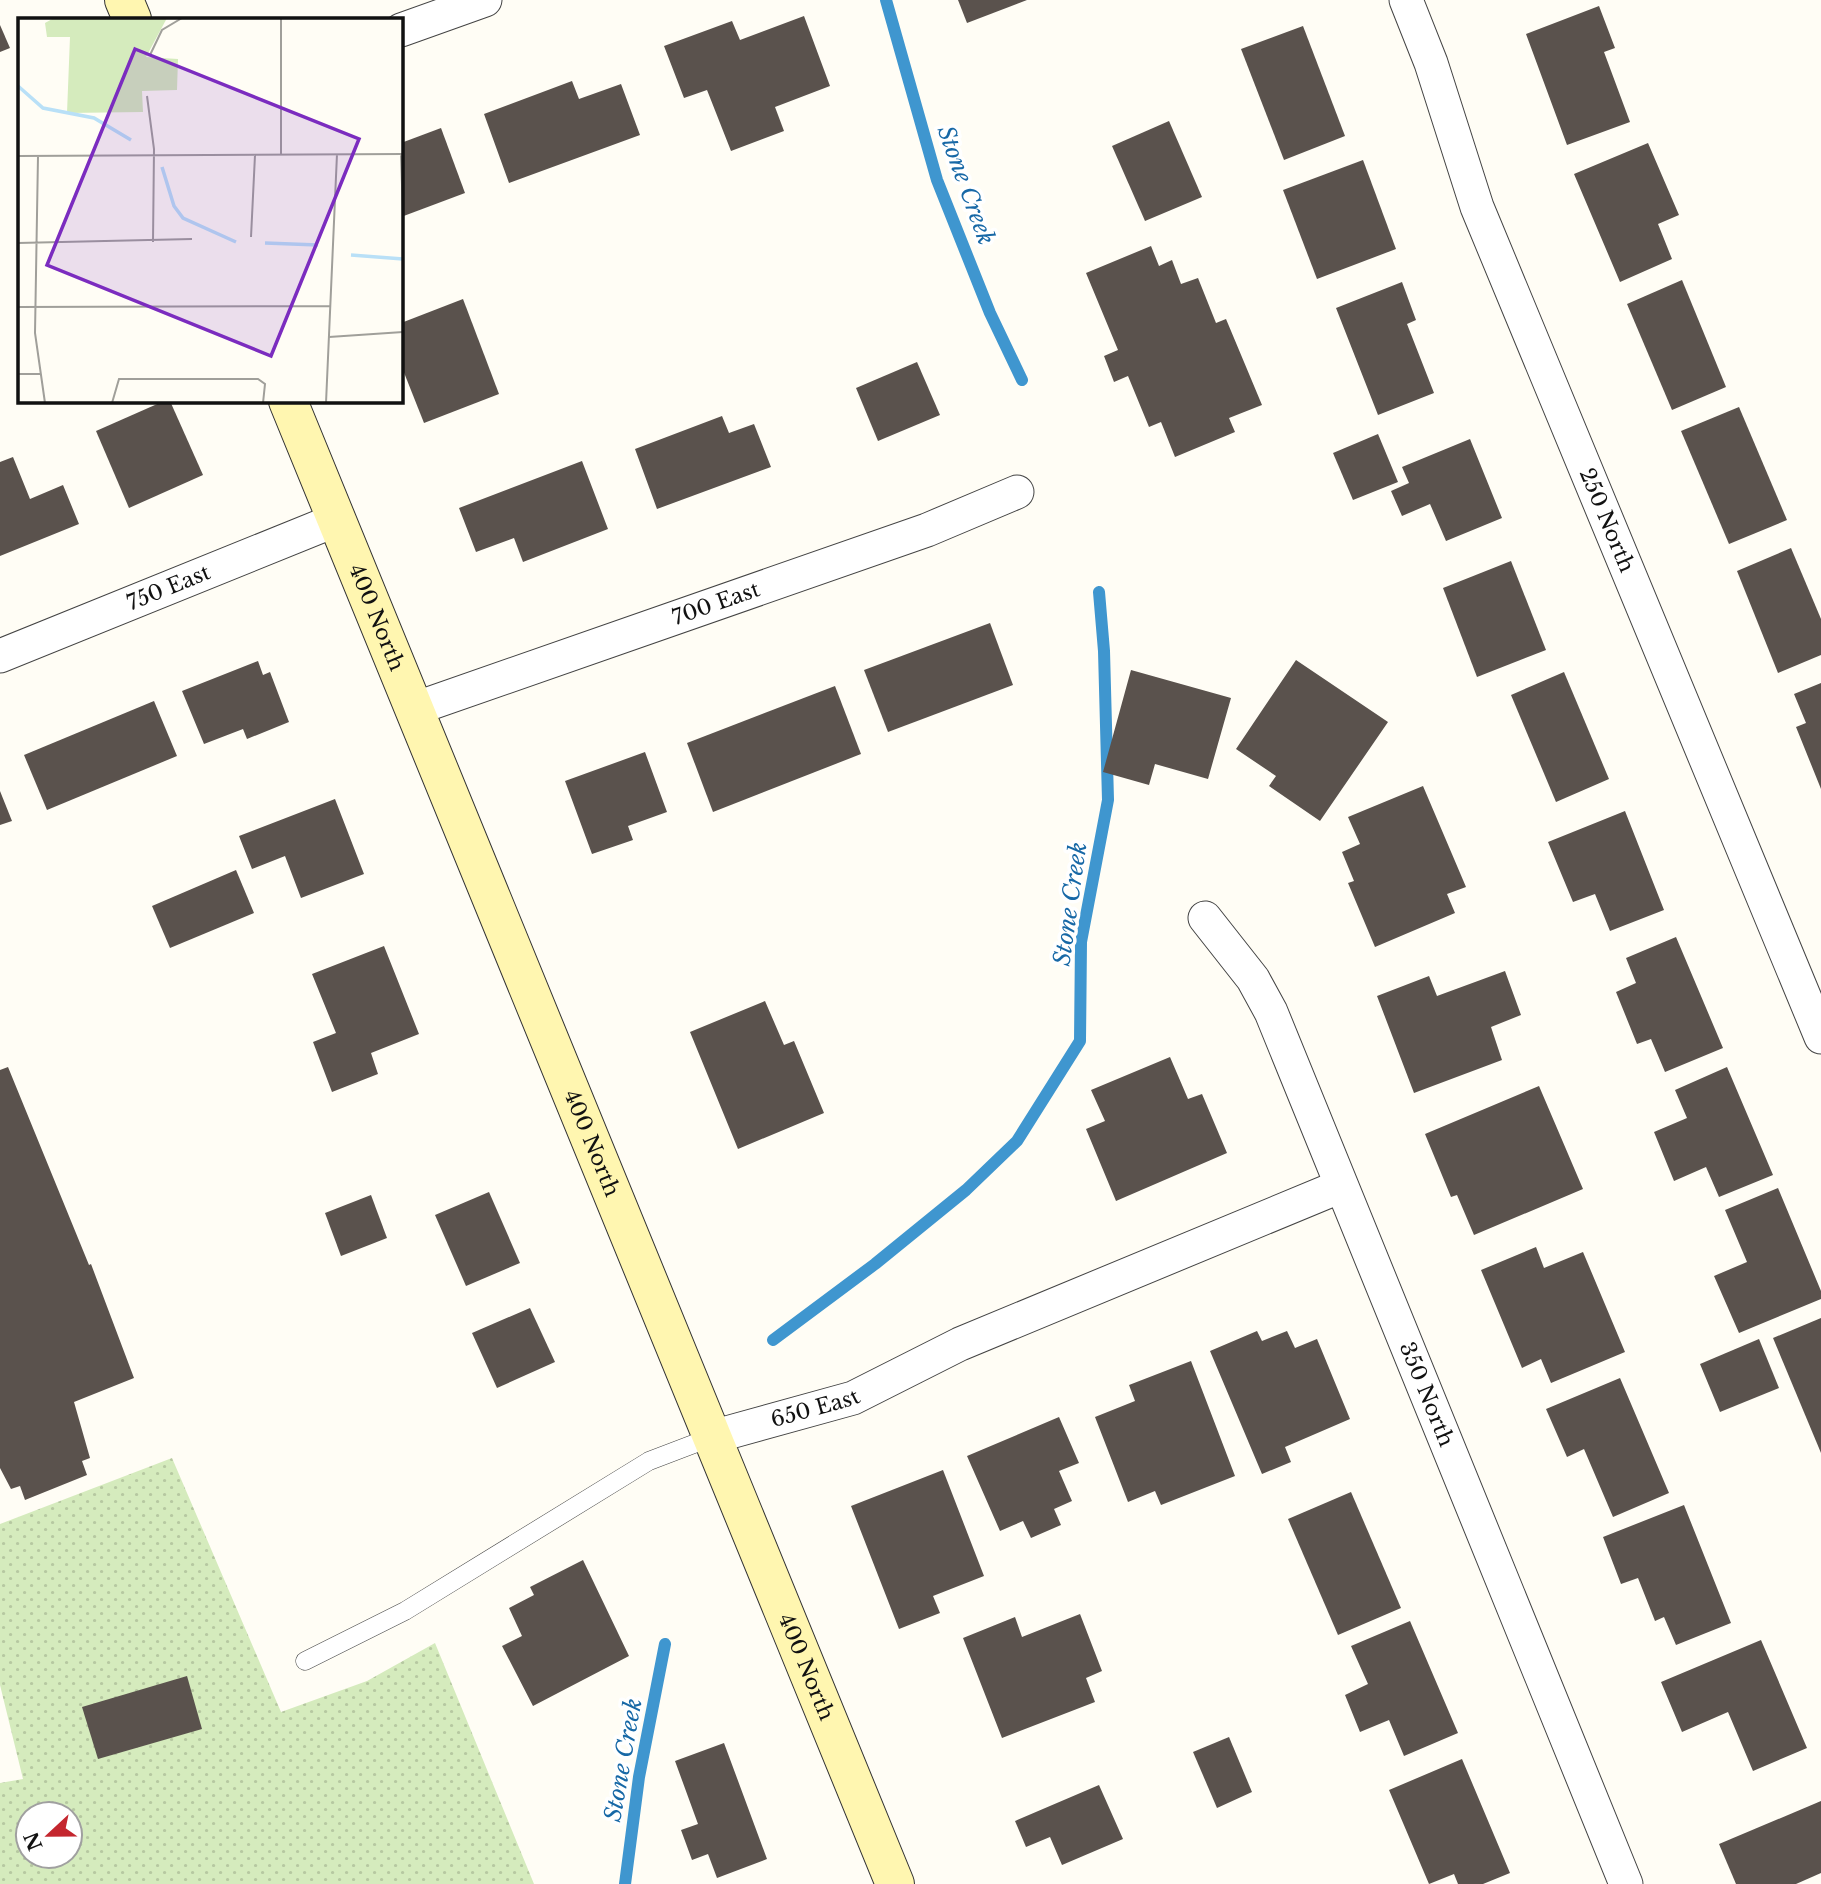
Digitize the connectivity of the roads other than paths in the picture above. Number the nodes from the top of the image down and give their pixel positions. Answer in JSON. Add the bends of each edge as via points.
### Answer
{"nodes":[{"id":1,"x":124,"y":0,"type":"edge"},
{"id":2,"x":485,"y":0,"type":"edge"},
{"id":3,"x":1406,"y":0,"type":"edge"},
{"id":4,"x":132,"y":18,"type":"edge"},
{"id":5,"x":402,"y":30,"type":"edge"},
{"id":6,"x":288,"y":402,"type":"edge"},
{"id":7,"x":1017,"y":492,"type":"dead end"},
{"id":8,"x":337,"y":520,"type":"junction"},
{"id":9,"x":0,"y":656,"type":"edge"},
{"id":10,"x":414,"y":709,"type":"junction"},
{"id":11,"x":1205,"y":918,"type":"dead end"},
{"id":12,"x":1821,"y":1037,"type":"edge"},
{"id":13,"x":1341,"y":1186,"type":"junction"},
{"id":14,"x":712,"y":1437,"type":"junction"},
{"id":15,"x":305,"y":1661,"type":"dead end"},
{"id":16,"x":895,"y":1884,"type":"edge"},
{"id":17,"x":1626,"y":1884,"type":"edge"}],
"edges":[{"from":1,"to":4,"type":"main road"},
{"from":2,"to":5,"type":"street"},
{"from":3,"to":12,"type":"street","name":"250 North","via":[[1477,207]]},
{"from":6,"to":8,"type":"main road","name":"400 North"},
{"from":7,"to":10,"type":"street","name":"700 East","via":[[927,530]]},
{"from":8,"to":9,"type":"street","name":"750 East"},
{"from":8,"to":10,"type":"main road","name":"400 North"},
{"from":10,"to":14,"type":"main road","name":"400 North"},
{"from":11,"to":13,"type":"street","name":"350 North","via":[[1253,979],[1271,1012]]},
{"from":13,"to":14,"type":"street","name":"650 East","via":[[960,1344],[853,1398]]},
{"from":13,"to":17,"type":"street","name":"350 North"},
{"from":14,"to":15,"type":"lane","name":"650 East","via":[[649,1461],[405,1611]]},
{"from":14,"to":16,"type":"main road","name":"400 North"}]}
